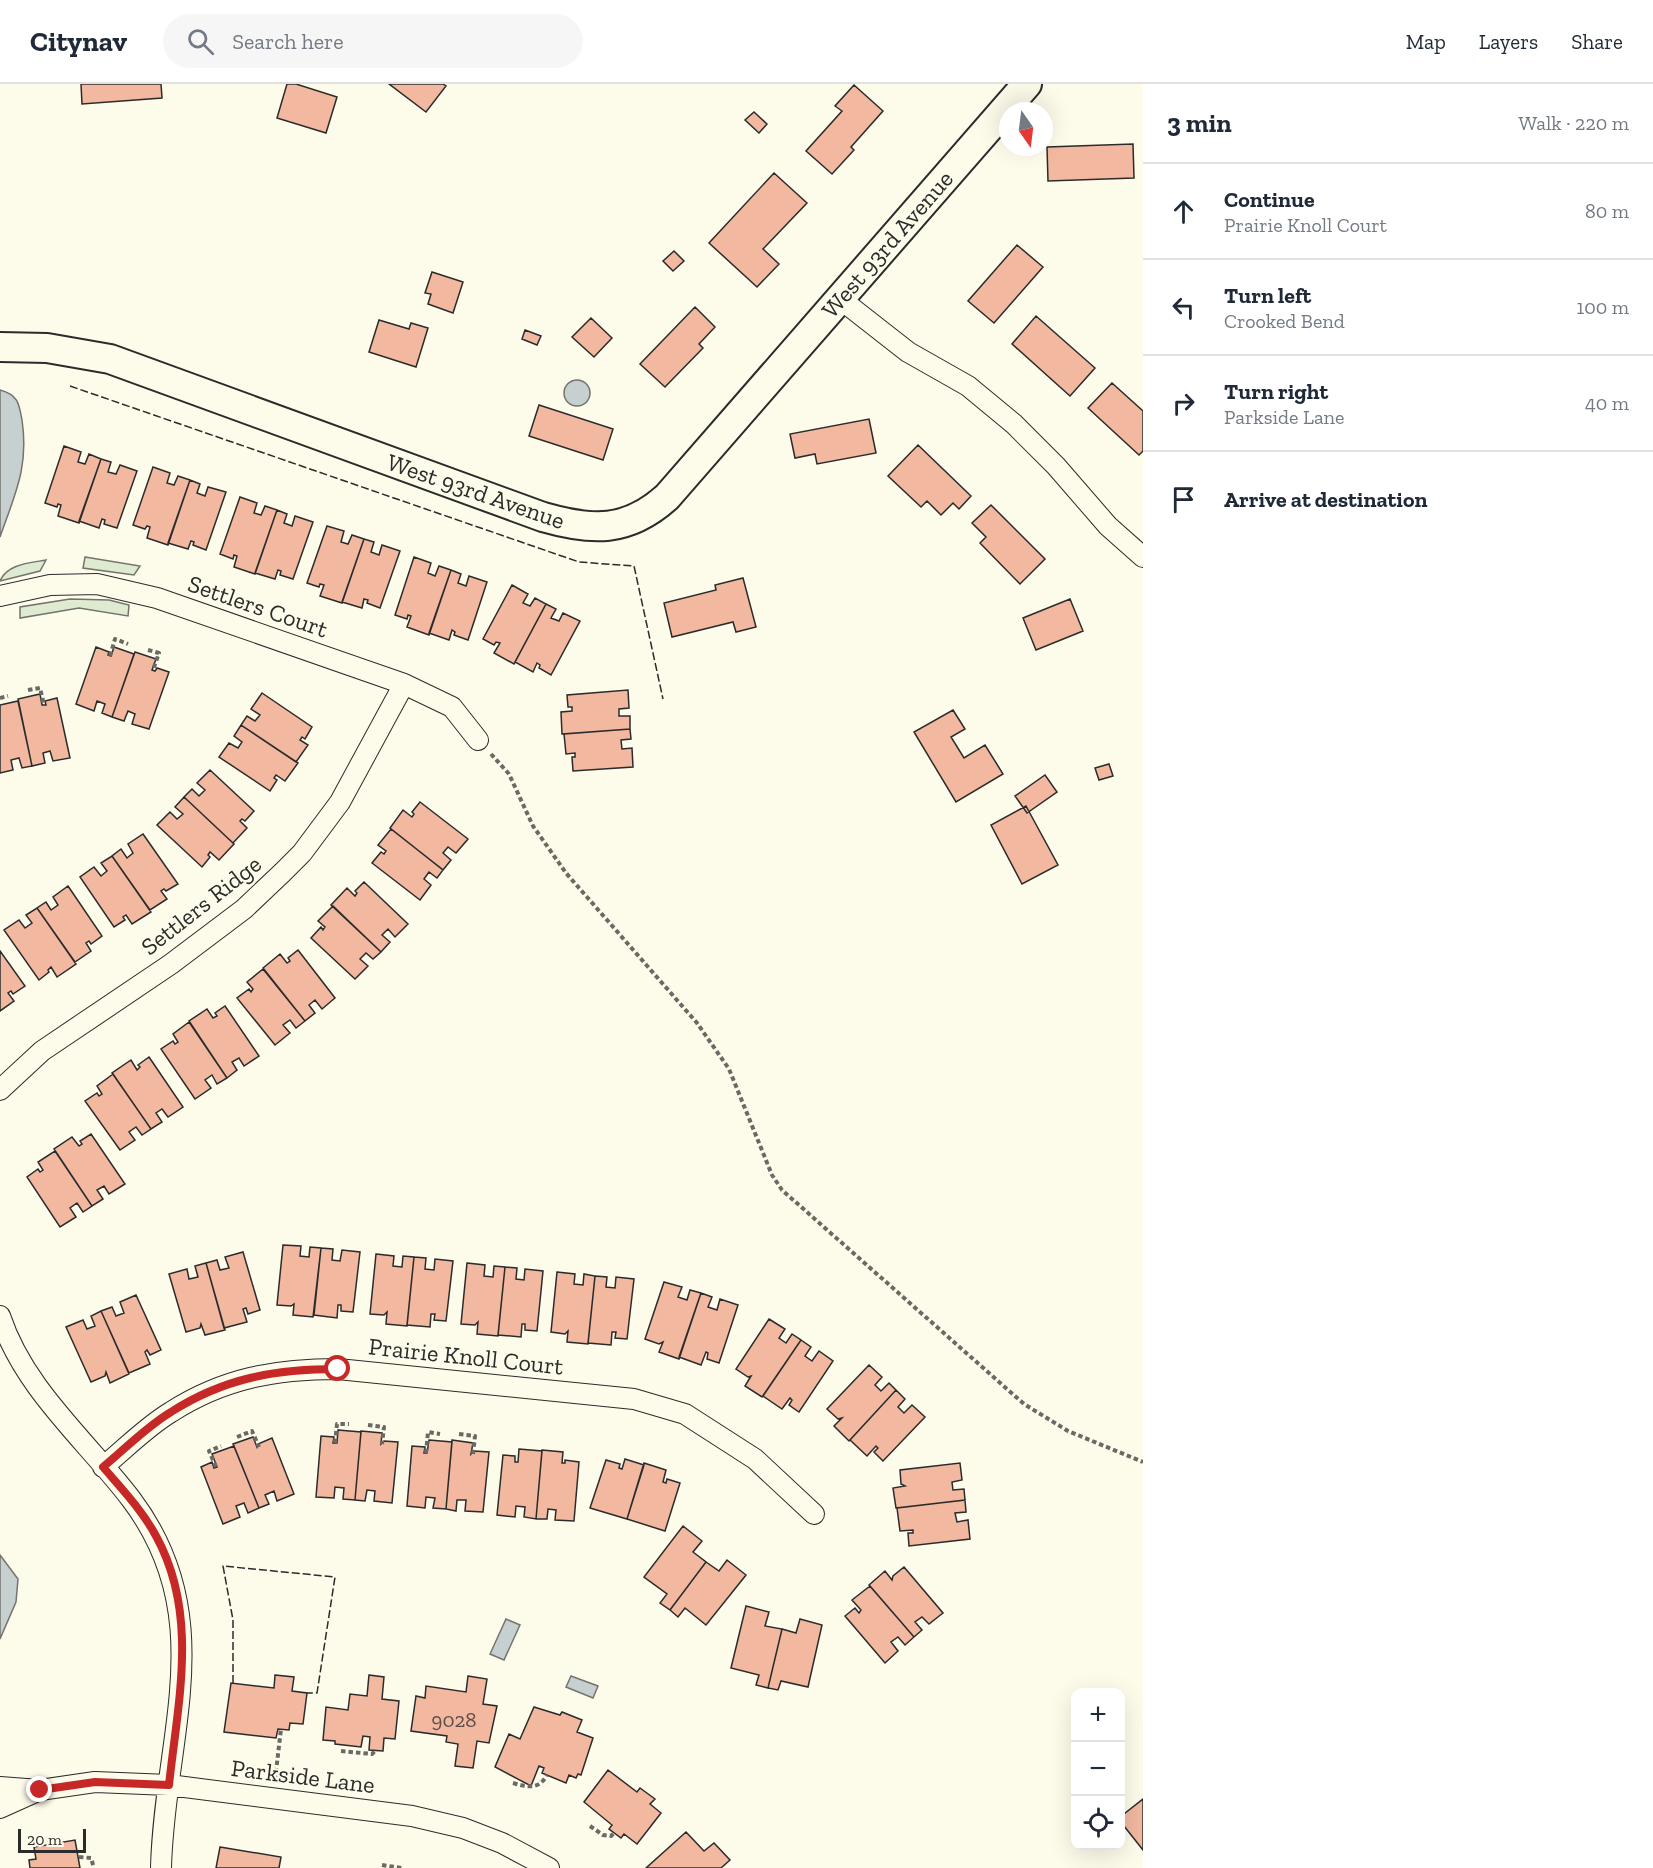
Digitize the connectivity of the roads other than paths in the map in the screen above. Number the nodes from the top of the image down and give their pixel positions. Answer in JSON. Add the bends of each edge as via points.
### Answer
{"nodes":[{"id":1,"x":1027,"y":84,"type":"edge"},
{"id":2,"x":839,"y":298,"type":"junction"},
{"id":3,"x":0,"y":347,"type":"edge"},
{"id":4,"x":1143,"y":557,"type":"edge"},
{"id":5,"x":0,"y":596,"type":"edge"},
{"id":6,"x":404,"y":684,"type":"junction"},
{"id":7,"x":478,"y":740,"type":"road end"},
{"id":8,"x":0,"y":1089,"type":"edge"},
{"id":9,"x":0,"y":1316,"type":"edge"},
{"id":10,"x":103,"y":1467,"type":"junction"},
{"id":11,"x":814,"y":1514,"type":"dead end"},
{"id":12,"x":169,"y":1785,"type":"junction"},
{"id":13,"x":0,"y":1787,"type":"edge"},
{"id":14,"x":40,"y":1790,"type":"junction"},
{"id":15,"x":0,"y":1808,"type":"edge"},
{"id":16,"x":161,"y":1868,"type":"edge"},
{"id":17,"x":549,"y":1868,"type":"edge"}],
"edges":[{"from":1,"to":2,"type":"street","name":"West 93rd Avenue"},
{"from":2,"to":3,"type":"street","name":"West 93rd Avenue","via":[[667,497],[650,512],[616,526],[563,522],[478,495],[130,365],[67,350]]},
{"from":2,"to":4,"type":"street","via":[[908,352],[968,386],[1014,424],[1108,526]]},
{"from":5,"to":6,"type":"street","name":"Settlers Court","via":[[50,585],[97,584],[126,590]]},
{"from":6,"to":7,"type":"street","name":"Settlers Court","via":[[452,707]]},
{"from":6,"to":8,"type":"street","name":"Settlers Ridge","via":[[340,802],[284,872],[244,909],[171,964],[42,1051]]},
{"from":9,"to":10,"type":"street","via":[[32,1380]]},
{"from":10,"to":11,"type":"street","name":"Prairie Knoll Court","via":[[170,1412],[218,1387],[266,1372],[338,1369],[634,1399],[674,1410],[742,1449]]},
{"from":10,"to":12,"type":"street","via":[[131,1499],[156,1537],[178,1596],[183,1653]]},
{"from":12,"to":14,"type":"street","name":"Parkside Lane","via":[[95,1782]]},
{"from":12,"to":16,"type":"street"},
{"from":12,"to":17,"type":"street","name":"Parkside Lane","via":[[440,1821],[502,1843]]},
{"from":13,"to":14,"type":"street","name":"Parkside Lane"},
{"from":14,"to":15,"type":"street","name":"Parkside Lane"}]}
